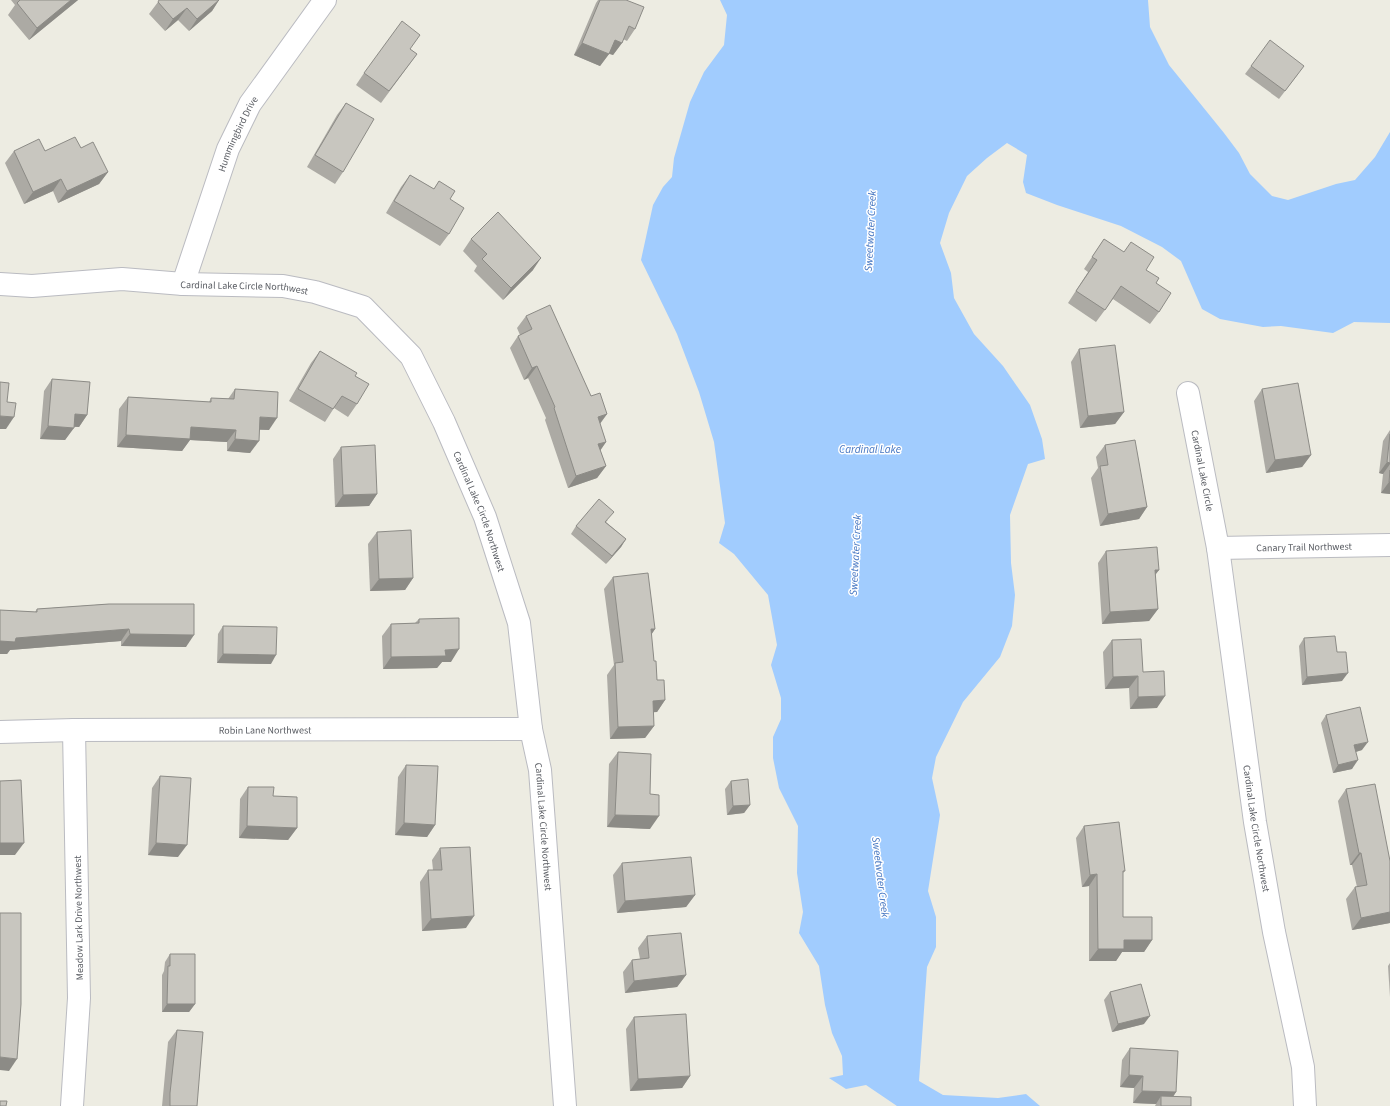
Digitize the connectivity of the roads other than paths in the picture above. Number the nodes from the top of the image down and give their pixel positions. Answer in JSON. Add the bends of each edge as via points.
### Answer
{"nodes":[{"id":1,"x":325,"y":0,"type":"edge"},
{"id":2,"x":0,"y":284,"type":"edge"},
{"id":3,"x":183,"y":284,"type":"junction"},
{"id":4,"x":1188,"y":393,"type":"dead end"},
{"id":5,"x":1390,"y":545,"type":"edge"},
{"id":6,"x":1218,"y":548,"type":"junction"},
{"id":7,"x":531,"y":729,"type":"junction"},
{"id":8,"x":74,"y":730,"type":"junction"},
{"id":9,"x":0,"y":732,"type":"edge"},
{"id":10,"x":72,"y":1106,"type":"edge"},
{"id":11,"x":565,"y":1106,"type":"edge"},
{"id":12,"x":1305,"y":1106,"type":"edge"}],
"edges":[{"from":1,"to":3,"type":"street","name":"Hummingbird Drive","via":[[250,104],[228,148]]},
{"from":2,"to":3,"type":"street","name":"Cardinal Lake Circle Northwest","via":[[32,286],[122,280]]},
{"from":3,"to":7,"type":"street","name":"Cardinal Lake Circle Northwest","via":[[283,286],[315,292],[363,307],[410,356],[444,422],[485,517],[519,623]]},
{"from":4,"to":6,"type":"street","name":"Cardinal Lake Circle"},
{"from":5,"to":6,"type":"street","name":"Canary Trail Northwest"},
{"from":6,"to":12,"type":"street","name":"Cardinal Lake Circle Northwest","via":[[1255,822],[1274,932],[1303,1067]]},
{"from":7,"to":8,"type":"street","name":"Robin Lane Northwest"},
{"from":7,"to":11,"type":"street","name":"Cardinal Lake Circle Northwest","via":[[540,770]]},
{"from":8,"to":9,"type":"street","name":"Robin Lane Northwest"},
{"from":8,"to":10,"type":"street","name":"Meadow Lark Drive Northwest","via":[[79,998]]}]}
